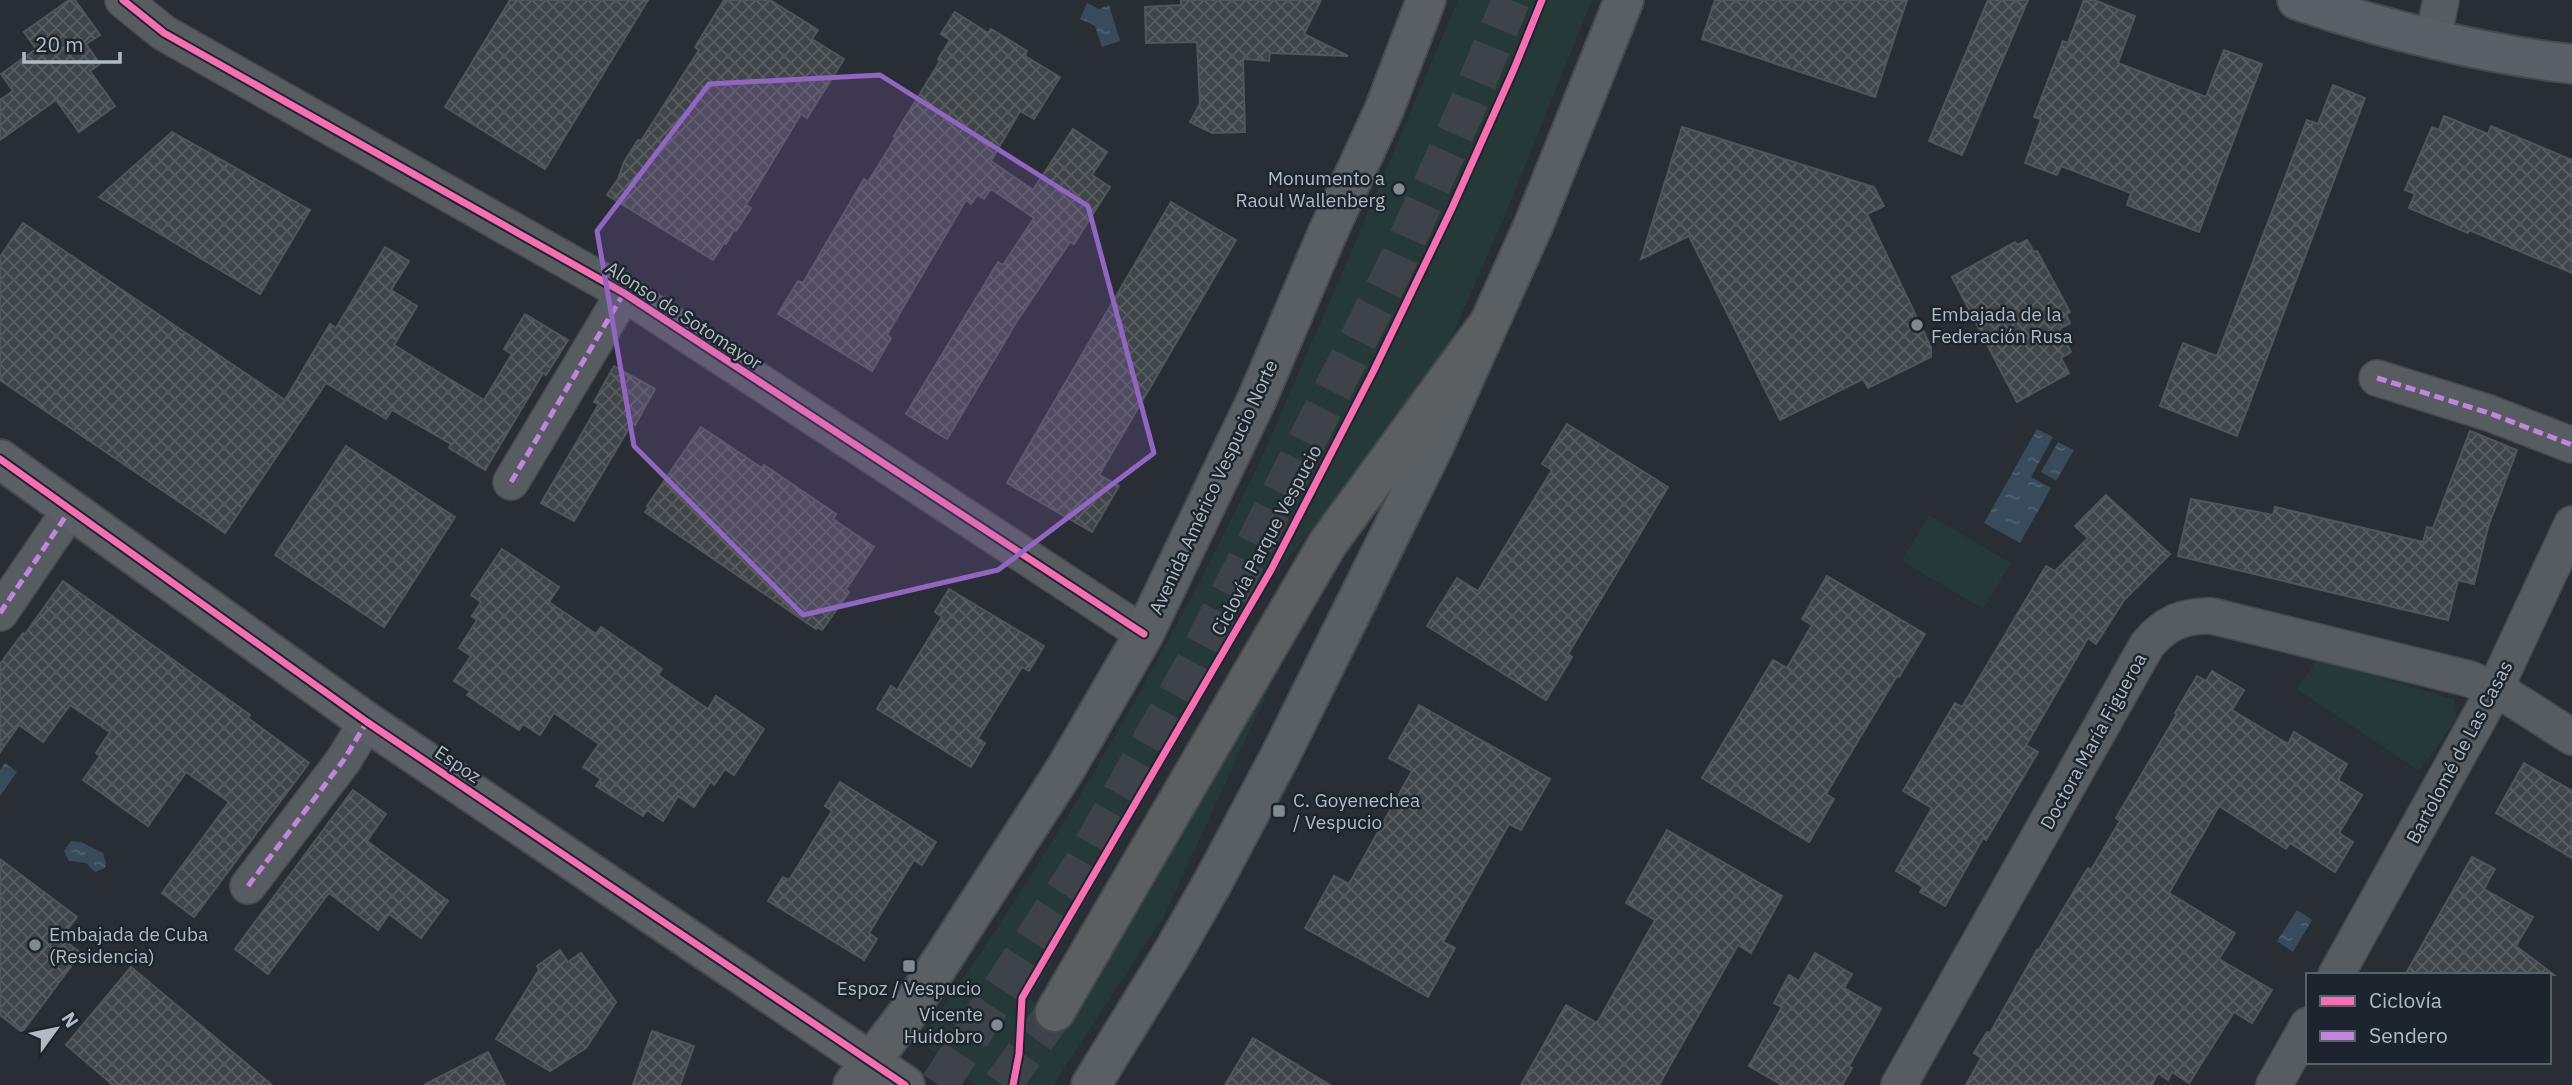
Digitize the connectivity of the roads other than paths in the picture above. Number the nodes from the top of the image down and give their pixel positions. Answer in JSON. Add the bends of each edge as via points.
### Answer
{"nodes":[{"id":1,"x":123,"y":0,"type":"edge"},
{"id":2,"x":1426,"y":0,"type":"edge"},
{"id":3,"x":1624,"y":0,"type":"edge"},
{"id":4,"x":2297,"y":0,"type":"edge"},
{"id":5,"x":2441,"y":0,"type":"edge"},
{"id":6,"x":2433,"y":38,"type":"junction"},
{"id":7,"x":2572,"y":64,"type":"edge"},
{"id":8,"x":624,"y":293,"type":"junction"},
{"id":9,"x":1489,"y":323,"type":"junction"},
{"id":10,"x":2376,"y":378,"type":"dead end"},
{"id":11,"x":2572,"y":445,"type":"edge"},
{"id":12,"x":0,"y":459,"type":"edge"},
{"id":13,"x":511,"y":482,"type":"dead end"},
{"id":14,"x":70,"y":510,"type":"junction"},
{"id":15,"x":2572,"y":524,"type":"edge"},
{"id":16,"x":0,"y":613,"type":"edge"},
{"id":17,"x":1144,"y":634,"type":"junction"},
{"id":18,"x":2495,"y":689,"type":"junction"},
{"id":19,"x":367,"y":722,"type":"junction"},
{"id":20,"x":2572,"y":737,"type":"edge"},
{"id":21,"x":248,"y":886,"type":"dead end"},
{"id":22,"x":2337,"y":973,"type":"edge"},
{"id":23,"x":1055,"y":1012,"type":"tunnel mouth"},
{"id":24,"x":2306,"y":1029,"type":"edge"},
{"id":25,"x":862,"y":1074,"type":"edge"},
{"id":26,"x":905,"y":1085,"type":"edge"},
{"id":27,"x":1091,"y":1085,"type":"edge"},
{"id":28,"x":1899,"y":1085,"type":"edge"},
{"id":29,"x":2274,"y":1085,"type":"edge"}],
"edges":[{"from":1,"to":8,"type":"street","name":"Alonso de Sotomayor","via":[[164,33]]},
{"from":2,"to":17,"type":"main road","name":"Avenida Américo Vespucio Norte","via":[[1384,110],[1256,399]]},
{"from":3,"to":9,"type":"main road"},
{"from":4,"to":6,"type":"street"},
{"from":5,"to":6,"type":"street"},
{"from":6,"to":7,"type":"street"},
{"from":8,"to":13,"type":"street"},
{"from":8,"to":17,"type":"street","name":"Alonso de Sotomayor"},
{"from":9,"to":23,"type":"highway","via":[[1328,543]]},
{"from":9,"to":27,"type":"main road","via":[[1433,448],[1279,758],[1180,940]]},
{"from":10,"to":11,"type":"street"},
{"from":12,"to":14,"type":"street","name":"Espoz"},
{"from":14,"to":16,"type":"street"},
{"from":14,"to":19,"type":"street","name":"Espoz"},
{"from":15,"to":18,"type":"street","name":"Bartolomé de Las Casas"},
{"from":17,"to":25,"type":"main road","name":"Avenida Américo Vespucio Norte","via":[[1066,768]]},
{"from":18,"to":20,"type":"street","name":"Doctora María Figueroa"},
{"from":18,"to":22,"type":"street","name":"Bartolomé de Las Casas"},
{"from":18,"to":28,"type":"street","name":"Doctora María Figueroa","via":[[2212,616],[2182,618],[2168,625],[2147,645]]},
{"from":19,"to":21,"type":"street"},
{"from":19,"to":25,"type":"street","name":"Espoz"},
{"from":24,"to":29,"type":"street"},
{"from":25,"to":26,"type":"street","name":"Espoz"}]}
